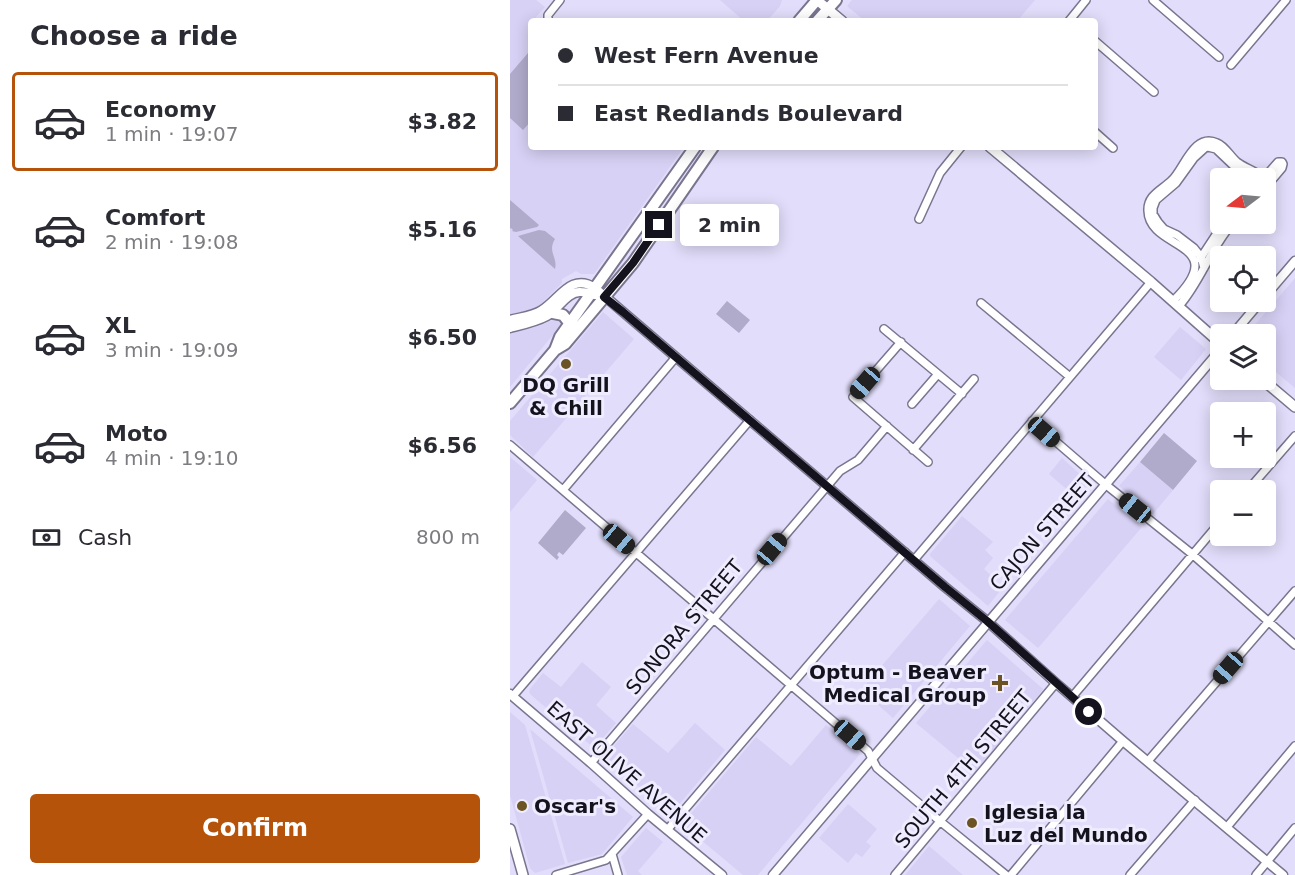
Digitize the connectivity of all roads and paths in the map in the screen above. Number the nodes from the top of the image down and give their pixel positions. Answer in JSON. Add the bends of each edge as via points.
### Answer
{"nodes":[{"id":1,"x":560,"y":0,"type":"edge"},
{"id":2,"x":817,"y":0,"type":"edge"},
{"id":3,"x":836,"y":0,"type":"edge"},
{"id":4,"x":1086,"y":0,"type":"edge"},
{"id":5,"x":1153,"y":0,"type":"edge"},
{"id":6,"x":1286,"y":0,"type":"edge"},
{"id":7,"x":828,"y":9,"type":"junction"},
{"id":8,"x":548,"y":18,"type":"edge"},
{"id":9,"x":802,"y":18,"type":"edge"},
{"id":10,"x":820,"y":18,"type":"edge"},
{"id":11,"x":838,"y":18,"type":"edge"},
{"id":12,"x":1072,"y":18,"type":"edge"},
{"id":13,"x":1098,"y":45,"type":"edge"},
{"id":14,"x":1219,"y":57,"type":"dead end"},
{"id":15,"x":1231,"y":65,"type":"dead end"},
{"id":16,"x":1154,"y":92,"type":"dead end"},
{"id":17,"x":1098,"y":135,"type":"edge"},
{"id":18,"x":1113,"y":148,"type":"dead end"},
{"id":19,"x":693,"y":150,"type":"edge"},
{"id":20,"x":711,"y":150,"type":"edge"},
{"id":21,"x":959,"y":150,"type":"edge"},
{"id":22,"x":994,"y":150,"type":"edge"},
{"id":23,"x":1237,"y":168,"type":"edge"},
{"id":24,"x":1248,"y":168,"type":"edge"},
{"id":25,"x":1273,"y":168,"type":"edge"},
{"id":26,"x":1276,"y":175,"type":"edge"},
{"id":27,"x":919,"y":219,"type":"dead end"},
{"id":28,"x":1216,"y":234,"type":"edge"},
{"id":29,"x":1224,"y":234,"type":"edge"},
{"id":30,"x":1201,"y":256,"type":"junction"},
{"id":31,"x":1295,"y":261,"type":"edge"},
{"id":32,"x":1195,"y":268,"type":"junction"},
{"id":33,"x":1204,"y":268,"type":"junction"},
{"id":34,"x":1151,"y":282,"type":"junction"},
{"id":35,"x":1276,"y":283,"type":"edge"},
{"id":36,"x":593,"y":291,"type":"junction"},
{"id":37,"x":604,"y":297,"type":"junction"},
{"id":38,"x":981,"y":303,"type":"dead end"},
{"id":39,"x":1176,"y":303,"type":"junction"},
{"id":40,"x":1252,"y":312,"type":"edge"},
{"id":41,"x":553,"y":313,"type":"junction"},
{"id":42,"x":510,"y":320,"type":"edge"},
{"id":43,"x":570,"y":324,"type":"junction"},
{"id":44,"x":1241,"y":324,"type":"edge"},
{"id":45,"x":510,"y":328,"type":"edge"},
{"id":46,"x":884,"y":329,"type":"dead end"},
{"id":47,"x":1210,"y":334,"type":"edge"},
{"id":48,"x":901,"y":342,"type":"junction"},
{"id":49,"x":555,"y":350,"type":"junction"},
{"id":50,"x":676,"y":357,"type":"junction"},
{"id":51,"x":1210,"y":362,"type":"edge"},
{"id":52,"x":938,"y":374,"type":"junction"},
{"id":53,"x":1070,"y":377,"type":"junction"},
{"id":54,"x":974,"y":379,"type":"dead end"},
{"id":55,"x":1275,"y":390,"type":"edge"},
{"id":56,"x":962,"y":394,"type":"junction"},
{"id":57,"x":510,"y":403,"type":"edge"},
{"id":58,"x":912,"y":404,"type":"dead end"},
{"id":59,"x":1295,"y":407,"type":"edge"},
{"id":60,"x":750,"y":420,"type":"junction"},
{"id":61,"x":1032,"y":421,"type":"junction"},
{"id":62,"x":887,"y":426,"type":"junction"},
{"id":63,"x":1295,"y":436,"type":"edge"},
{"id":64,"x":510,"y":445,"type":"edge"},
{"id":65,"x":914,"y":450,"type":"junction"},
{"id":66,"x":928,"y":462,"type":"dead end"},
{"id":67,"x":1257,"y":480,"type":"edge"},
{"id":68,"x":1105,"y":484,"type":"junction"},
{"id":69,"x":827,"y":486,"type":"junction"},
{"id":70,"x":563,"y":490,"type":"junction"},
{"id":71,"x":1210,"y":534,"type":"edge"},
{"id":72,"x":635,"y":552,"type":"junction"},
{"id":73,"x":905,"y":552,"type":"junction"},
{"id":74,"x":1192,"y":554,"type":"junction"},
{"id":75,"x":914,"y":560,"type":"junction"},
{"id":76,"x":1295,"y":591,"type":"edge"},
{"id":77,"x":713,"y":619,"type":"junction"},
{"id":78,"x":987,"y":621,"type":"junction"},
{"id":79,"x":1268,"y":622,"type":"junction"},
{"id":80,"x":1295,"y":645,"type":"edge"},
{"id":81,"x":1056,"y":683,"type":"junction"},
{"id":82,"x":791,"y":685,"type":"junction"},
{"id":83,"x":511,"y":695,"type":"edge"},
{"id":84,"x":1072,"y":697,"type":"junction"},
{"id":85,"x":1123,"y":741,"type":"junction"},
{"id":86,"x":1295,"y":746,"type":"edge"},
{"id":87,"x":872,"y":758,"type":"junction"},
{"id":88,"x":1148,"y":761,"type":"junction"},
{"id":89,"x":591,"y":763,"type":"junction"},
{"id":90,"x":1195,"y":800,"type":"junction"},
{"id":91,"x":648,"y":814,"type":"junction"},
{"id":92,"x":940,"y":822,"type":"junction"},
{"id":93,"x":1227,"y":827,"type":"junction"},
{"id":94,"x":1295,"y":828,"type":"edge"},
{"id":95,"x":510,"y":829,"type":"edge"},
{"id":96,"x":668,"y":829,"type":"junction"},
{"id":97,"x":612,"y":854,"type":"junction"},
{"id":98,"x":1267,"y":861,"type":"junction"},
{"id":99,"x":523,"y":875,"type":"edge"},
{"id":100,"x":556,"y":875,"type":"edge"},
{"id":101,"x":618,"y":875,"type":"edge"},
{"id":102,"x":722,"y":875,"type":"edge"},
{"id":103,"x":773,"y":875,"type":"edge"},
{"id":104,"x":895,"y":875,"type":"edge"},
{"id":105,"x":1006,"y":875,"type":"edge"},
{"id":106,"x":1011,"y":875,"type":"edge"},
{"id":107,"x":1130,"y":875,"type":"edge"},
{"id":108,"x":1256,"y":875,"type":"edge"},
{"id":109,"x":1283,"y":875,"type":"edge"}],
"edges":[{"from":1,"to":8,"type":"street"},
{"from":2,"to":7,"type":"main road"},
{"from":2,"to":9,"type":"main road"},
{"from":3,"to":7,"type":"main road"},
{"from":4,"to":12,"type":"street"},
{"from":5,"to":14,"type":"street"},
{"from":6,"to":15,"type":"street"},
{"from":7,"to":10,"type":"main road"},
{"from":7,"to":11,"type":"main road"},
{"from":13,"to":16,"type":"street"},
{"from":17,"to":18,"type":"street"},
{"from":19,"to":36,"type":"main road"},
{"from":20,"to":37,"type":"main road","via":[[633,263]]},
{"from":21,"to":27,"type":"street","via":[[940,173]]},
{"from":22,"to":34,"type":"main road"},
{"from":23,"to":30,"type":"street","via":[[1216,149],[1205,148],[1156,200],[1153,214],[1158,222]]},
{"from":24,"to":32,"type":"street","via":[[1218,143],[1209,141],[1196,146],[1175,177],[1152,196],[1148,211],[1151,223],[1185,248]]},
{"from":25,"to":26,"type":"street","via":[[1278,162],[1283,163]]},
{"from":28,"to":30,"type":"street"},
{"from":29,"to":33,"type":"street"},
{"from":30,"to":32,"type":"street"},
{"from":30,"to":33,"type":"street"},
{"from":31,"to":35,"type":"street"},
{"from":32,"to":39,"type":"street"},
{"from":33,"to":39,"type":"street","via":[[1189,294]]},
{"from":34,"to":39,"type":"main road"},
{"from":34,"to":53,"type":"street"},
{"from":36,"to":37,"type":"street"},
{"from":36,"to":41,"type":"street","via":[[575,293]]},
{"from":36,"to":42,"type":"street","via":[[585,284],[575,285],[541,310]]},
{"from":36,"to":43,"type":"main road"},
{"from":37,"to":49,"type":"main road","via":[[565,344]]},
{"from":37,"to":50,"type":"street"},
{"from":38,"to":53,"type":"street"},
{"from":39,"to":47,"type":"main road"},
{"from":40,"to":44,"type":"street"},
{"from":41,"to":43,"type":"main road","via":[[563,315]]},
{"from":41,"to":45,"type":"street"},
{"from":43,"to":49,"type":"main road"},
{"from":46,"to":48,"type":"street"},
{"from":48,"to":52,"type":"street"},
{"from":48,"to":62,"type":"street","via":[[854,397]]},
{"from":49,"to":57,"type":"main road"},
{"from":50,"to":60,"type":"street"},
{"from":50,"to":70,"type":"street"},
{"from":51,"to":68,"type":"street","name":"CAJON STREET"},
{"from":52,"to":56,"type":"street"},
{"from":52,"to":58,"type":"street"},
{"from":53,"to":61,"type":"street"},
{"from":54,"to":56,"type":"street"},
{"from":55,"to":59,"type":"main road"},
{"from":56,"to":65,"type":"street"},
{"from":60,"to":69,"type":"street"},
{"from":60,"to":72,"type":"street"},
{"from":61,"to":68,"type":"street"},
{"from":61,"to":75,"type":"street"},
{"from":62,"to":65,"type":"street"},
{"from":62,"to":69,"type":"street","name":"SONORA STREET","via":[[858,460],[843,467]]},
{"from":63,"to":67,"type":"street"},
{"from":64,"to":70,"type":"street"},
{"from":65,"to":66,"type":"street"},
{"from":68,"to":74,"type":"street"},
{"from":68,"to":78,"type":"street","name":"CAJON STREET"},
{"from":69,"to":73,"type":"street"},
{"from":69,"to":77,"type":"street","name":"SONORA STREET"},
{"from":70,"to":72,"type":"street"},
{"from":71,"to":74,"type":"street"},
{"from":72,"to":77,"type":"street"},
{"from":72,"to":83,"type":"street"},
{"from":73,"to":75,"type":"street"},
{"from":73,"to":82,"type":"street"},
{"from":74,"to":79,"type":"street"},
{"from":74,"to":84,"type":"street"},
{"from":75,"to":78,"type":"street"},
{"from":76,"to":79,"type":"street"},
{"from":77,"to":82,"type":"street"},
{"from":77,"to":89,"type":"street","name":"SONORA STREET"},
{"from":78,"to":81,"type":"street"},
{"from":78,"to":87,"type":"street","name":"CAJON STREET"},
{"from":79,"to":80,"type":"street"},
{"from":79,"to":88,"type":"street"},
{"from":81,"to":84,"type":"street"},
{"from":81,"to":92,"type":"street","name":"SOUTH 4TH STREET"},
{"from":82,"to":87,"type":"street"},
{"from":82,"to":96,"type":"street"},
{"from":83,"to":89,"type":"street","name":"EAST OLIVE AVENUE"},
{"from":84,"to":85,"type":"street"},
{"from":85,"to":88,"type":"street"},
{"from":85,"to":106,"type":"street"},
{"from":86,"to":93,"type":"street"},
{"from":87,"to":92,"type":"street","via":[[877,768]]},
{"from":87,"to":103,"type":"street","name":"CAJON STREET"},
{"from":88,"to":90,"type":"street"},
{"from":89,"to":91,"type":"street","name":"EAST OLIVE AVENUE"},
{"from":90,"to":93,"type":"street"},
{"from":90,"to":107,"type":"street"},
{"from":91,"to":96,"type":"street","name":"EAST OLIVE AVENUE"},
{"from":91,"to":97,"type":"street"},
{"from":92,"to":104,"type":"street","name":"SOUTH 4TH STREET"},
{"from":92,"to":105,"type":"street"},
{"from":93,"to":98,"type":"street"},
{"from":94,"to":98,"type":"street"},
{"from":95,"to":99,"type":"main road"},
{"from":96,"to":102,"type":"street","name":"EAST OLIVE AVENUE"},
{"from":97,"to":100,"type":"street","via":[[604,861]]},
{"from":97,"to":101,"type":"street"},
{"from":98,"to":108,"type":"street"},
{"from":98,"to":109,"type":"street"}]}
